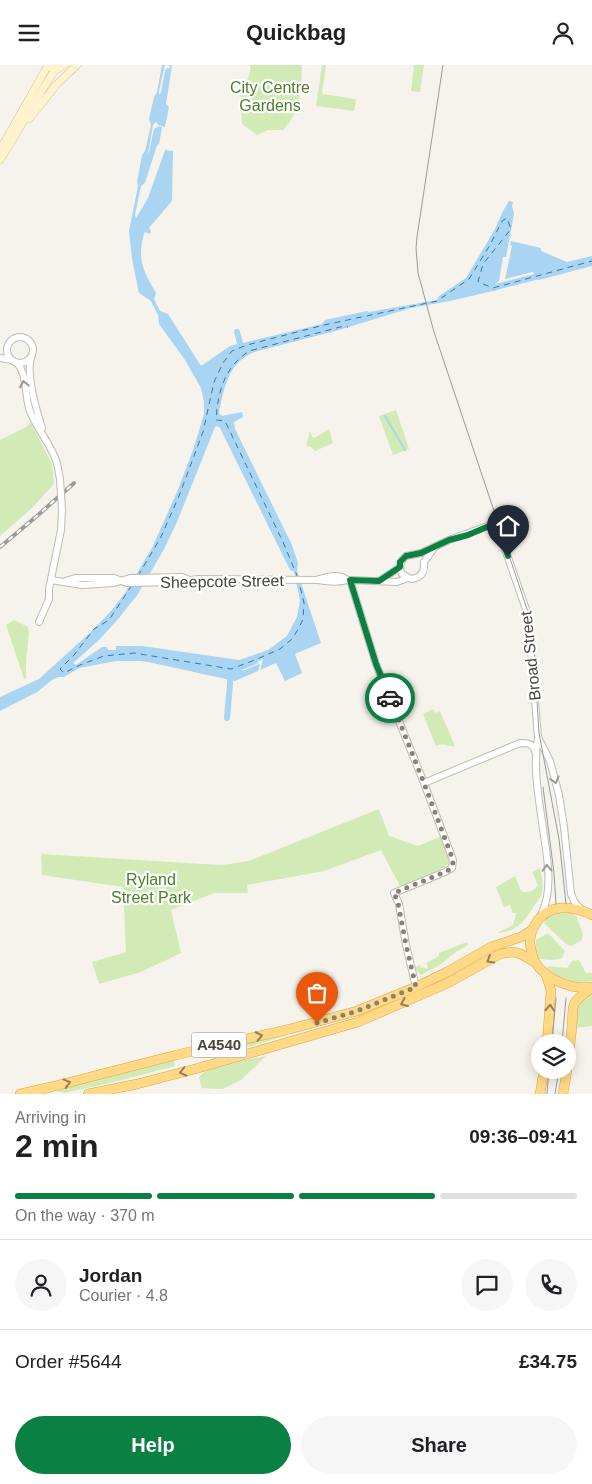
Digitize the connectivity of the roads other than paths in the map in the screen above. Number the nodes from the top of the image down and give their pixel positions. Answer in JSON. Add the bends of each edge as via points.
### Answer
{"nodes":[{"id":1,"x":48,"y":65,"type":"edge"},
{"id":2,"x":64,"y":65,"type":"edge"},
{"id":3,"x":77,"y":65,"type":"edge"},
{"id":4,"x":56,"y":69,"type":"junction"},
{"id":5,"x":15,"y":137,"type":"junction"},
{"id":6,"x":0,"y":150,"type":"edge"},
{"id":7,"x":0,"y":160,"type":"edge"},
{"id":8,"x":8,"y":345,"type":"junction"},
{"id":9,"x":0,"y":347,"type":"edge"},
{"id":10,"x":0,"y":358,"type":"edge"},
{"id":11,"x":30,"y":358,"type":"junction"},
{"id":12,"x":14,"y":361,"type":"junction"},
{"id":13,"x":44,"y":437,"type":"junction"},
{"id":14,"x":434,"y":548,"type":"junction"},
{"id":15,"x":414,"y":554,"type":"junction"},
{"id":16,"x":424,"y":562,"type":"junction"},
{"id":17,"x":400,"y":567,"type":"junction"},
{"id":18,"x":408,"y":578,"type":"junction"},
{"id":19,"x":51,"y":580,"type":"junction"},
{"id":20,"x":318,"y":580,"type":"dead end"},
{"id":21,"x":379,"y":581,"type":"junction"},
{"id":22,"x":49,"y":589,"type":"dead end"},
{"id":23,"x":539,"y":738,"type":"junction"},
{"id":24,"x":536,"y":752,"type":"junction"},
{"id":25,"x":424,"y":783,"type":"junction"},
{"id":26,"x":588,"y":913,"type":"edge"},
{"id":27,"x":541,"y":915,"type":"junction"},
{"id":28,"x":532,"y":930,"type":"junction"},
{"id":29,"x":534,"y":962,"type":"junction"},
{"id":30,"x":546,"y":974,"type":"junction"},
{"id":31,"x":416,"y":987,"type":"junction"},
{"id":32,"x":592,"y":987,"type":"edge"},
{"id":33,"x":419,"y":996,"type":"junction"},
{"id":34,"x":548,"y":1034,"type":"edge"},
{"id":35,"x":571,"y":1034,"type":"edge"},
{"id":36,"x":542,"y":1079,"type":"edge"},
{"id":37,"x":566,"y":1079,"type":"edge"},
{"id":38,"x":52,"y":1091,"type":"edge"},
{"id":39,"x":20,"y":1094,"type":"edge"},
{"id":40,"x":88,"y":1094,"type":"edge"},
{"id":41,"x":540,"y":1094,"type":"edge"},
{"id":42,"x":563,"y":1094,"type":"edge"}],
"edges":[{"from":1,"to":4,"type":"main road"},
{"from":1,"to":6,"type":"main road"},
{"from":2,"to":4,"type":"main road"},
{"from":3,"to":5,"type":"main road","via":[[57,84]]},
{"from":4,"to":5,"type":"main road","via":[[41,89]]},
{"from":5,"to":7,"type":"main road"},
{"from":8,"to":9,"type":"street"},
{"from":8,"to":11,"type":"street","via":[[16,337],[27,339],[33,348]]},
{"from":8,"to":12,"type":"street","via":[[7,351]]},
{"from":10,"to":12,"type":"street"},
{"from":11,"to":12,"type":"street","via":[[24,363]]},
{"from":11,"to":13,"type":"street","via":[[31,383]]},
{"from":13,"to":12,"type":"street","one_way":true,"via":[[29,406],[20,367]]},
{"from":13,"to":19,"type":"street","bridge":true,"via":[[57,463],[62,509]]},
{"from":14,"to":15,"type":"street"},
{"from":14,"to":16,"type":"street"},
{"from":14,"to":23,"type":"street","name":"Broad Street","via":[[496,523],[528,615]]},
{"from":15,"to":16,"type":"street"},
{"from":15,"to":17,"type":"street","via":[[403,558]]},
{"from":16,"to":18,"type":"street","via":[[423,573],[414,579]]},
{"from":17,"to":18,"type":"street"},
{"from":17,"to":21,"type":"street"},
{"from":18,"to":21,"type":"street","via":[[397,582]]},
{"from":19,"to":20,"type":"street","name":"Sheepcote Street","via":[[82,585],[127,580]]},
{"from":19,"to":22,"type":"street"},
{"from":21,"to":25,"type":"street","via":[[350,580],[376,664]]},
{"from":23,"to":24,"type":"street","name":"Broad Street"},
{"from":23,"to":26,"type":"street","name":"Broad Street","one_way":true,"via":[[550,761],[559,795],[572,894],[575,903]]},
{"from":24,"to":25,"type":"street","via":[[530,743],[520,743]]},
{"from":27,"to":24,"type":"street","name":"Broad Street","one_way":true,"via":[[547,900],[548,873],[537,788]]},
{"from":25,"to":31,"type":"street","via":[[453,864],[445,872],[394,893]]},
{"from":26,"to":27,"type":"highway","via":[[564,907]]},
{"from":27,"to":28,"type":"highway"},
{"from":28,"to":29,"type":"highway","via":[[530,942]]},
{"from":28,"to":31,"type":"highway","number":"A4540","via":[[518,939],[491,947]]},
{"from":29,"to":30,"type":"highway","number":"A4540"},
{"from":29,"to":33,"type":"highway","number":"A4540","one_way":true,"via":[[517,952],[500,954]]},
{"from":30,"to":32,"type":"highway","number":"A4540","via":[[568,985]]},
{"from":34,"to":30,"type":"highway","one_way":true,"via":[[551,991]]},
{"from":31,"to":33,"type":"highway"},
{"from":38,"to":31,"type":"highway","number":"A4540","one_way":true,"via":[[176,1055],[335,1018]]},
{"from":32,"to":35,"type":"highway","via":[[572,1008]]},
{"from":33,"to":40,"type":"highway","number":"A4540","one_way":true,"via":[[358,1022],[195,1069]]},
{"from":36,"to":41,"type":"highway"},
{"from":37,"to":42,"type":"highway"},
{"from":38,"to":39,"type":"highway","number":"A4540"}]}
